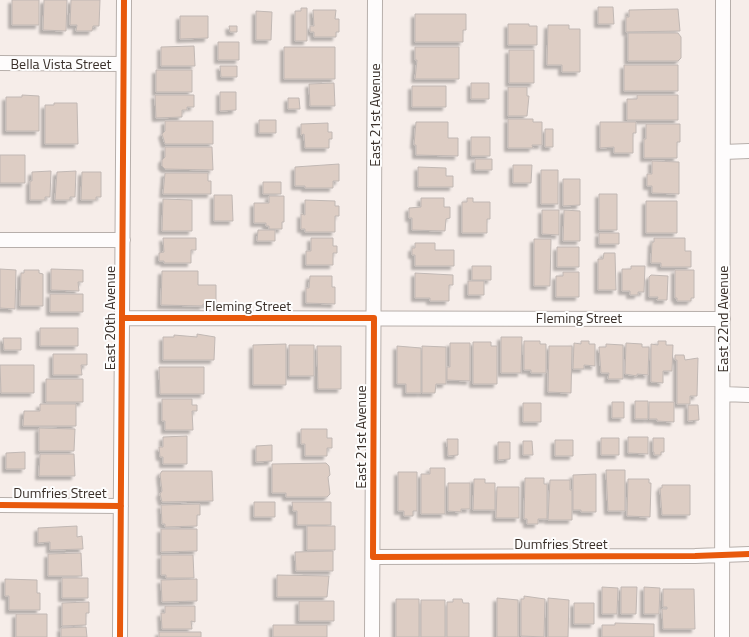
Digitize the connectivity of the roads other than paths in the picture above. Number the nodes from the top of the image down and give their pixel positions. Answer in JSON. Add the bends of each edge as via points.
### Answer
{"nodes":[{"id":1,"x":124,"y":0,"type":"edge"},
{"id":2,"x":375,"y":0,"type":"edge"},
{"id":3,"x":723,"y":0,"type":"edge"},
{"id":4,"x":0,"y":63,"type":"edge"},
{"id":5,"x":123,"y":64,"type":"junction"},
{"id":6,"x":749,"y":151,"type":"edge"},
{"id":7,"x":723,"y":152,"type":"junction"},
{"id":8,"x":0,"y":240,"type":"edge"},
{"id":9,"x":123,"y":240,"type":"junction"},
{"id":10,"x":122,"y":318,"type":"junction"},
{"id":11,"x":374,"y":318,"type":"junction"},
{"id":12,"x":723,"y":319,"type":"junction"},
{"id":13,"x":723,"y":394,"type":"junction"},
{"id":14,"x":749,"y":395,"type":"edge"},
{"id":15,"x":0,"y":505,"type":"edge"},
{"id":16,"x":121,"y":506,"type":"junction"},
{"id":17,"x":749,"y":554,"type":"edge"},
{"id":18,"x":722,"y":555,"type":"junction"},
{"id":19,"x":373,"y":556,"type":"junction"},
{"id":20,"x":120,"y":637,"type":"edge"},
{"id":21,"x":372,"y":637,"type":"edge"},
{"id":22,"x":722,"y":637,"type":"edge"}],
"edges":[{"from":1,"to":5,"type":"street","name":"East 20th Avenue"},
{"from":2,"to":11,"type":"street","name":"East 21st Avenue"},
{"from":3,"to":7,"type":"street","name":"East 22nd Avenue"},
{"from":4,"to":5,"type":"street","name":"Bella Vista Street"},
{"from":5,"to":9,"type":"street","name":"East 20th Avenue"},
{"from":6,"to":7,"type":"street"},
{"from":7,"to":12,"type":"street","name":"East 22nd Avenue"},
{"from":8,"to":9,"type":"street"},
{"from":9,"to":10,"type":"street","name":"East 20th Avenue"},
{"from":10,"to":11,"type":"street","name":"Fleming Street"},
{"from":10,"to":16,"type":"street","name":"East 20th Avenue"},
{"from":11,"to":12,"type":"street","name":"Fleming Street"},
{"from":11,"to":19,"type":"street","name":"East 21st Avenue"},
{"from":12,"to":13,"type":"street","name":"East 22nd Avenue"},
{"from":13,"to":14,"type":"street"},
{"from":13,"to":18,"type":"street","name":"East 22nd Avenue"},
{"from":15,"to":16,"type":"street","name":"Dumfries Street"},
{"from":16,"to":20,"type":"street","name":"East 20th Avenue"},
{"from":17,"to":18,"type":"street","name":"Dumfries Street"},
{"from":18,"to":19,"type":"street","name":"Dumfries Street"},
{"from":18,"to":22,"type":"street","name":"East 22nd Avenue"},
{"from":19,"to":21,"type":"street","name":"East 21st Avenue"}]}
